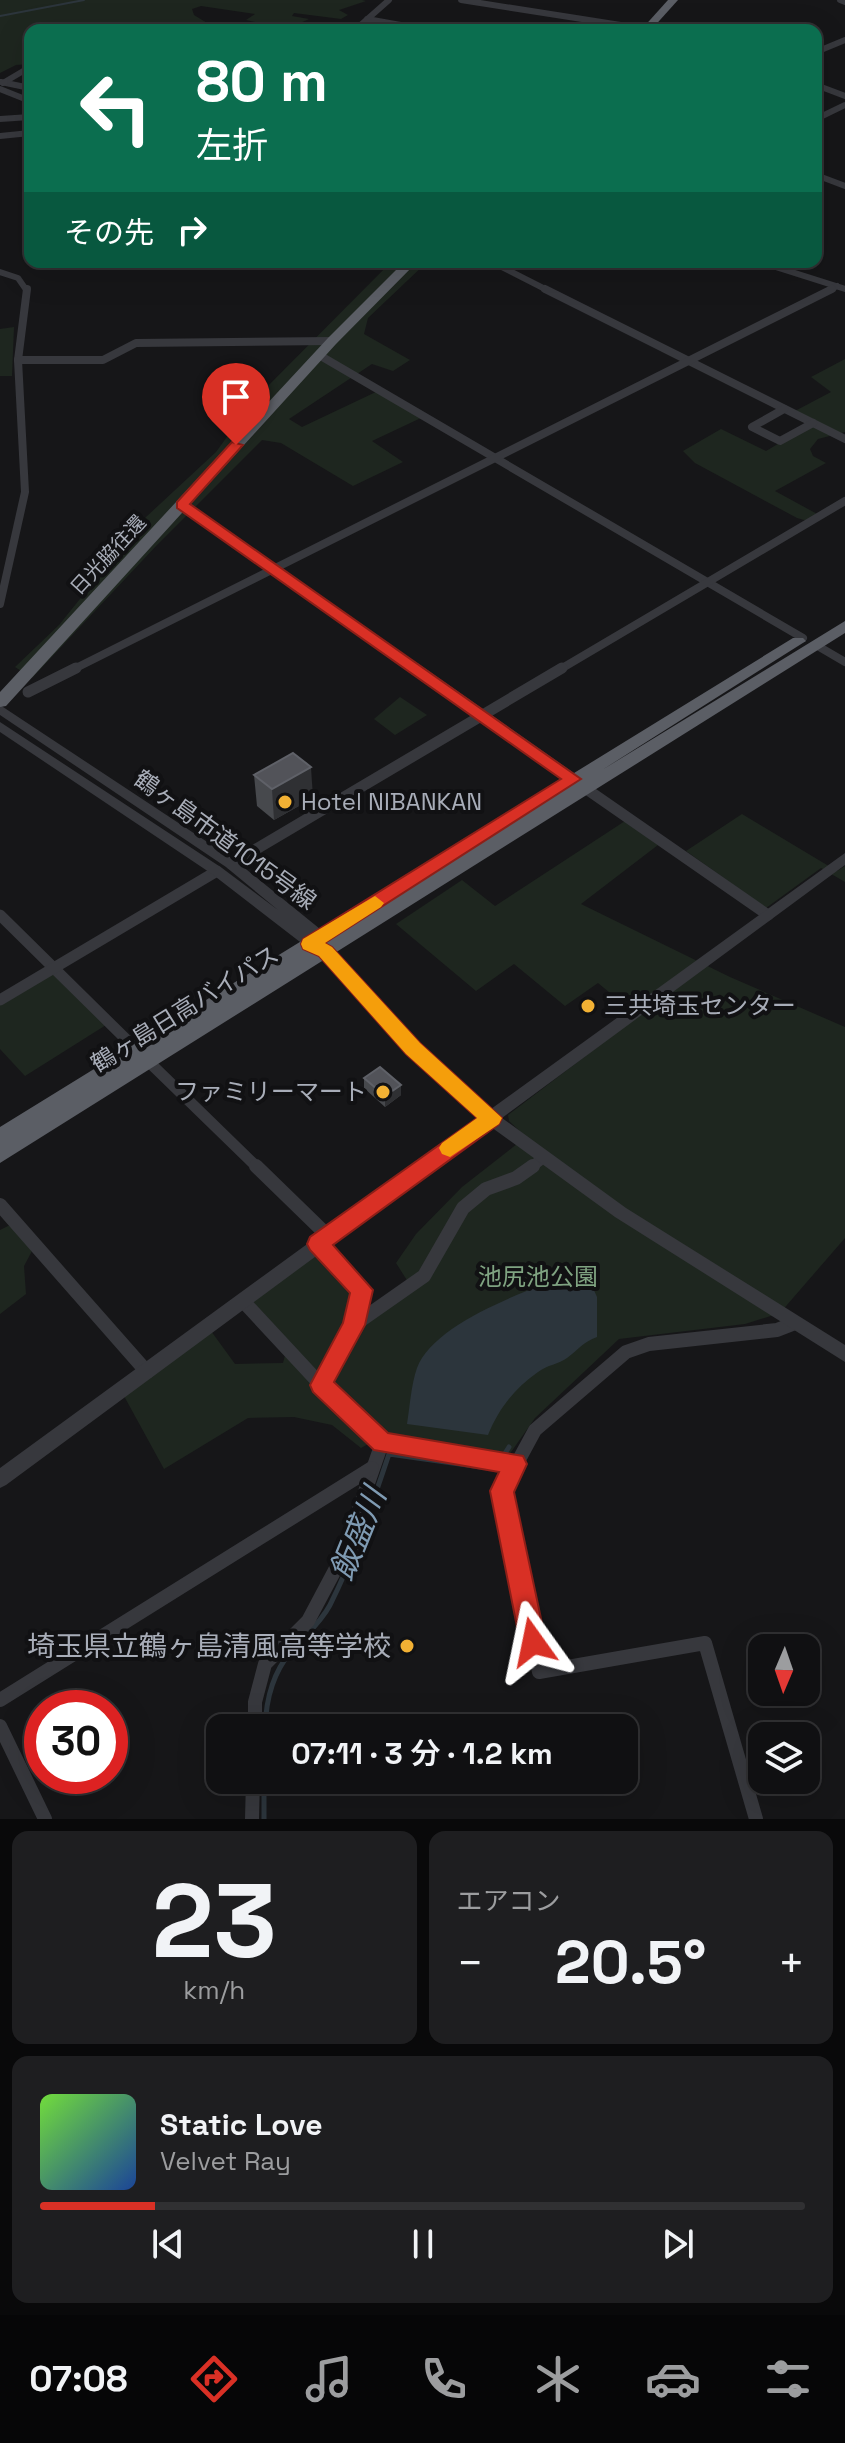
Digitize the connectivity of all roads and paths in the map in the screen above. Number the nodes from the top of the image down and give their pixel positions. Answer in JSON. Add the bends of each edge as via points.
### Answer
{"nodes":[{"id":1,"x":389,"y":0,"type":"edge"},
{"id":2,"x":461,"y":0,"type":"edge"},
{"id":3,"x":673,"y":0,"type":"edge"},
{"id":4,"x":367,"y":19,"type":"junction"},
{"id":5,"x":362,"y":24,"type":"edge"},
{"id":6,"x":389,"y":24,"type":"edge"},
{"id":7,"x":617,"y":24,"type":"edge"},
{"id":8,"x":654,"y":24,"type":"edge"},
{"id":9,"x":845,"y":40,"type":"edge"},
{"id":10,"x":822,"y":50,"type":"edge"},
{"id":11,"x":24,"y":71,"type":"edge"},
{"id":12,"x":19,"y":74,"type":"junction"},
{"id":13,"x":24,"y":75,"type":"edge"},
{"id":14,"x":1,"y":85,"type":"edge"},
{"id":15,"x":24,"y":87,"type":"edge"},
{"id":16,"x":822,"y":87,"type":"edge"},
{"id":17,"x":845,"y":96,"type":"edge"},
{"id":18,"x":24,"y":98,"type":"edge"},
{"id":19,"x":845,"y":105,"type":"edge"},
{"id":20,"x":822,"y":116,"type":"edge"},
{"id":21,"x":24,"y":117,"type":"edge"},
{"id":22,"x":0,"y":119,"type":"edge"},
{"id":23,"x":24,"y":134,"type":"edge"},
{"id":24,"x":0,"y":136,"type":"edge"},
{"id":25,"x":822,"y":177,"type":"edge"},
{"id":26,"x":845,"y":186,"type":"edge"},
{"id":27,"x":405,"y":268,"type":"edge"},
{"id":28,"x":504,"y":268,"type":"edge"},
{"id":29,"x":780,"y":268,"type":"edge"},
{"id":30,"x":0,"y":272,"type":"edge"},
{"id":31,"x":842,"y":286,"type":"edge"},
{"id":32,"x":332,"y":341,"type":"junction"},
{"id":33,"x":319,"y":355,"type":"junction"},
{"id":34,"x":18,"y":360,"type":"junction"},
{"id":35,"x":689,"y":361,"type":"junction"},
{"id":36,"x":784,"y":409,"type":"junction"},
{"id":37,"x":813,"y":423,"type":"junction"},
{"id":38,"x":845,"y":439,"type":"edge"},
{"id":39,"x":497,"y":457,"type":"junction"},
{"id":40,"x":845,"y":501,"type":"edge"},
{"id":41,"x":182,"y":505,"type":"junction"},
{"id":42,"x":273,"y":569,"type":"junction"},
{"id":43,"x":708,"y":582,"type":"junction"},
{"id":44,"x":0,"y":604,"type":"edge"},
{"id":45,"x":845,"y":612,"type":"edge"},
{"id":46,"x":845,"y":626,"type":"edge"},
{"id":47,"x":809,"y":641,"type":"junction"},
{"id":48,"x":845,"y":662,"type":"edge"},
{"id":49,"x":28,"y":692,"type":"dead end"},
{"id":50,"x":0,"y":702,"type":"edge"},
{"id":51,"x":0,"y":709,"type":"edge"},
{"id":52,"x":482,"y":714,"type":"junction"},
{"id":53,"x":0,"y":726,"type":"edge"},
{"id":54,"x":579,"y":784,"type":"junction"},
{"id":55,"x":845,"y":858,"type":"edge"},
{"id":56,"x":224,"y":868,"type":"junction"},
{"id":57,"x":0,"y":915,"type":"edge"},
{"id":58,"x":768,"y":915,"type":"junction"},
{"id":59,"x":319,"y":944,"type":"junction"},
{"id":60,"x":54,"y":968,"type":"junction"},
{"id":61,"x":0,"y":1000,"type":"edge"},
{"id":62,"x":143,"y":1056,"type":"junction"},
{"id":63,"x":492,"y":1118,"type":"junction"},
{"id":64,"x":0,"y":1137,"type":"edge"},
{"id":65,"x":0,"y":1155,"type":"edge"},
{"id":66,"x":543,"y":1158,"type":"junction"},
{"id":67,"x":0,"y":1205,"type":"edge"},
{"id":68,"x":323,"y":1240,"type":"junction"},
{"id":69,"x":243,"y":1301,"type":"junction"},
{"id":70,"x":795,"y":1323,"type":"junction"},
{"id":71,"x":354,"y":1325,"type":"junction"},
{"id":72,"x":845,"y":1354,"type":"edge"},
{"id":73,"x":147,"y":1372,"type":"junction"},
{"id":74,"x":321,"y":1385,"type":"junction"},
{"id":75,"x":382,"y":1443,"type":"junction"},
{"id":76,"x":515,"y":1464,"type":"junction"},
{"id":77,"x":372,"y":1468,"type":"junction"},
{"id":78,"x":0,"y":1479,"type":"edge"},
{"id":79,"x":0,"y":1700,"type":"edge"},
{"id":80,"x":255,"y":1714,"type":"edge"},
{"id":81,"x":0,"y":1726,"type":"edge"},
{"id":82,"x":253,"y":1794,"type":"edge"},
{"id":83,"x":45,"y":1819,"type":"edge"},
{"id":84,"x":252,"y":1819,"type":"edge"},
{"id":85,"x":756,"y":1819,"type":"edge"}],
"edges":[{"from":1,"to":4,"type":"street"},
{"from":2,"to":7,"type":"street"},
{"from":3,"to":8,"type":"highway"},
{"from":4,"to":5,"type":"street"},
{"from":4,"to":6,"type":"street"},
{"from":9,"to":10,"type":"street"},
{"from":11,"to":12,"type":"street"},
{"from":12,"to":13,"type":"street"},
{"from":12,"to":14,"type":"street"},
{"from":14,"to":15,"type":"street"},
{"from":14,"to":18,"type":"street"},
{"from":16,"to":17,"type":"street"},
{"from":19,"to":20,"type":"street"},
{"from":21,"to":22,"type":"street"},
{"from":23,"to":24,"type":"street"},
{"from":25,"to":26,"type":"street"},
{"from":27,"to":32,"type":"highway","name":"日光脇往還"},
{"from":28,"to":35,"type":"street"},
{"from":29,"to":31,"type":"street"},
{"from":30,"to":34,"type":"street","via":[[18,278],[27,289]]},
{"from":31,"to":35,"type":"street"},
{"from":32,"to":33,"type":"highway","name":"日光脇往還"},
{"from":32,"to":34,"type":"street","via":[[136,343],[103,360]]},
{"from":33,"to":39,"type":"street"},
{"from":33,"to":41,"type":"highway","name":"日光脇往還"},
{"from":34,"to":44,"type":"street","via":[[25,492]]},
{"from":35,"to":36,"type":"street"},
{"from":35,"to":39,"type":"street"},
{"from":36,"to":37,"type":"street"},
{"from":36,"to":37,"type":"street","via":[[752,427],[780,441]]},
{"from":37,"to":38,"type":"street"},
{"from":39,"to":42,"type":"street"},
{"from":39,"to":43,"type":"street"},
{"from":40,"to":43,"type":"street"},
{"from":41,"to":42,"type":"street"},
{"from":41,"to":50,"type":"highway","name":"日光脇往還"},
{"from":42,"to":49,"type":"street"},
{"from":42,"to":52,"type":"street"},
{"from":43,"to":47,"type":"street"},
{"from":43,"to":52,"type":"street"},
{"from":45,"to":47,"type":"highway","name":"鶴ヶ島日高バイパス"},
{"from":46,"to":47,"type":"highway","name":"鶴ヶ島日高バイパス"},
{"from":47,"to":48,"type":"street"},
{"from":47,"to":54,"type":"highway","name":"鶴ヶ島日高バイパス"},
{"from":51,"to":56,"type":"street","name":"鶴ヶ島市道1015号線"},
{"from":52,"to":54,"type":"street"},
{"from":52,"to":56,"type":"street"},
{"from":53,"to":56,"type":"street","name":"鶴ヶ島市道1015号線"},
{"from":54,"to":58,"type":"street"},
{"from":54,"to":59,"type":"highway","name":"鶴ヶ島日高バイパス"},
{"from":55,"to":58,"type":"street"},
{"from":56,"to":59,"type":"street","name":"鶴ヶ島市道1015号線"},
{"from":56,"to":60,"type":"street"},
{"from":57,"to":60,"type":"street"},
{"from":58,"to":63,"type":"street"},
{"from":59,"to":62,"type":"highway","name":"鶴ヶ島日高バイパス"},
{"from":59,"to":63,"type":"street","name":"鶴ヶ島市道1015号線","via":[[413,1048]]},
{"from":60,"to":61,"type":"street"},
{"from":60,"to":62,"type":"street"},
{"from":62,"to":64,"type":"highway","name":"鶴ヶ島日高バイパス"},
{"from":62,"to":65,"type":"highway","name":"鶴ヶ島日高バイパス"},
{"from":62,"to":68,"type":"street"},
{"from":63,"to":66,"type":"street","name":"鶴ヶ島市道1015号線"},
{"from":63,"to":68,"type":"street"},
{"from":66,"to":70,"type":"street","name":"鶴ヶ島市道1015号線"},
{"from":66,"to":71,"type":"street","via":[[463,1208],[424,1276]]},
{"from":67,"to":73,"type":"street"},
{"from":68,"to":69,"type":"street"},
{"from":68,"to":71,"type":"street","via":[[362,1290]]},
{"from":69,"to":73,"type":"street"},
{"from":69,"to":74,"type":"street"},
{"from":70,"to":72,"type":"street","name":"鶴ヶ島市道1015号線"},
{"from":70,"to":76,"type":"street","via":[[626,1352],[535,1430]]},
{"from":71,"to":74,"type":"street"},
{"from":73,"to":78,"type":"street"},
{"from":74,"to":75,"type":"street"},
{"from":75,"to":76,"type":"street"},
{"from":75,"to":77,"type":"street"},
{"from":76,"to":85,"type":"street","via":[[502,1491],[539,1672],[705,1643]]},
{"from":77,"to":79,"type":"street"},
{"from":77,"to":80,"type":"street","via":[[343,1555],[308,1621],[265,1664]]},
{"from":81,"to":83,"type":"street"},
{"from":82,"to":84,"type":"street"}]}
